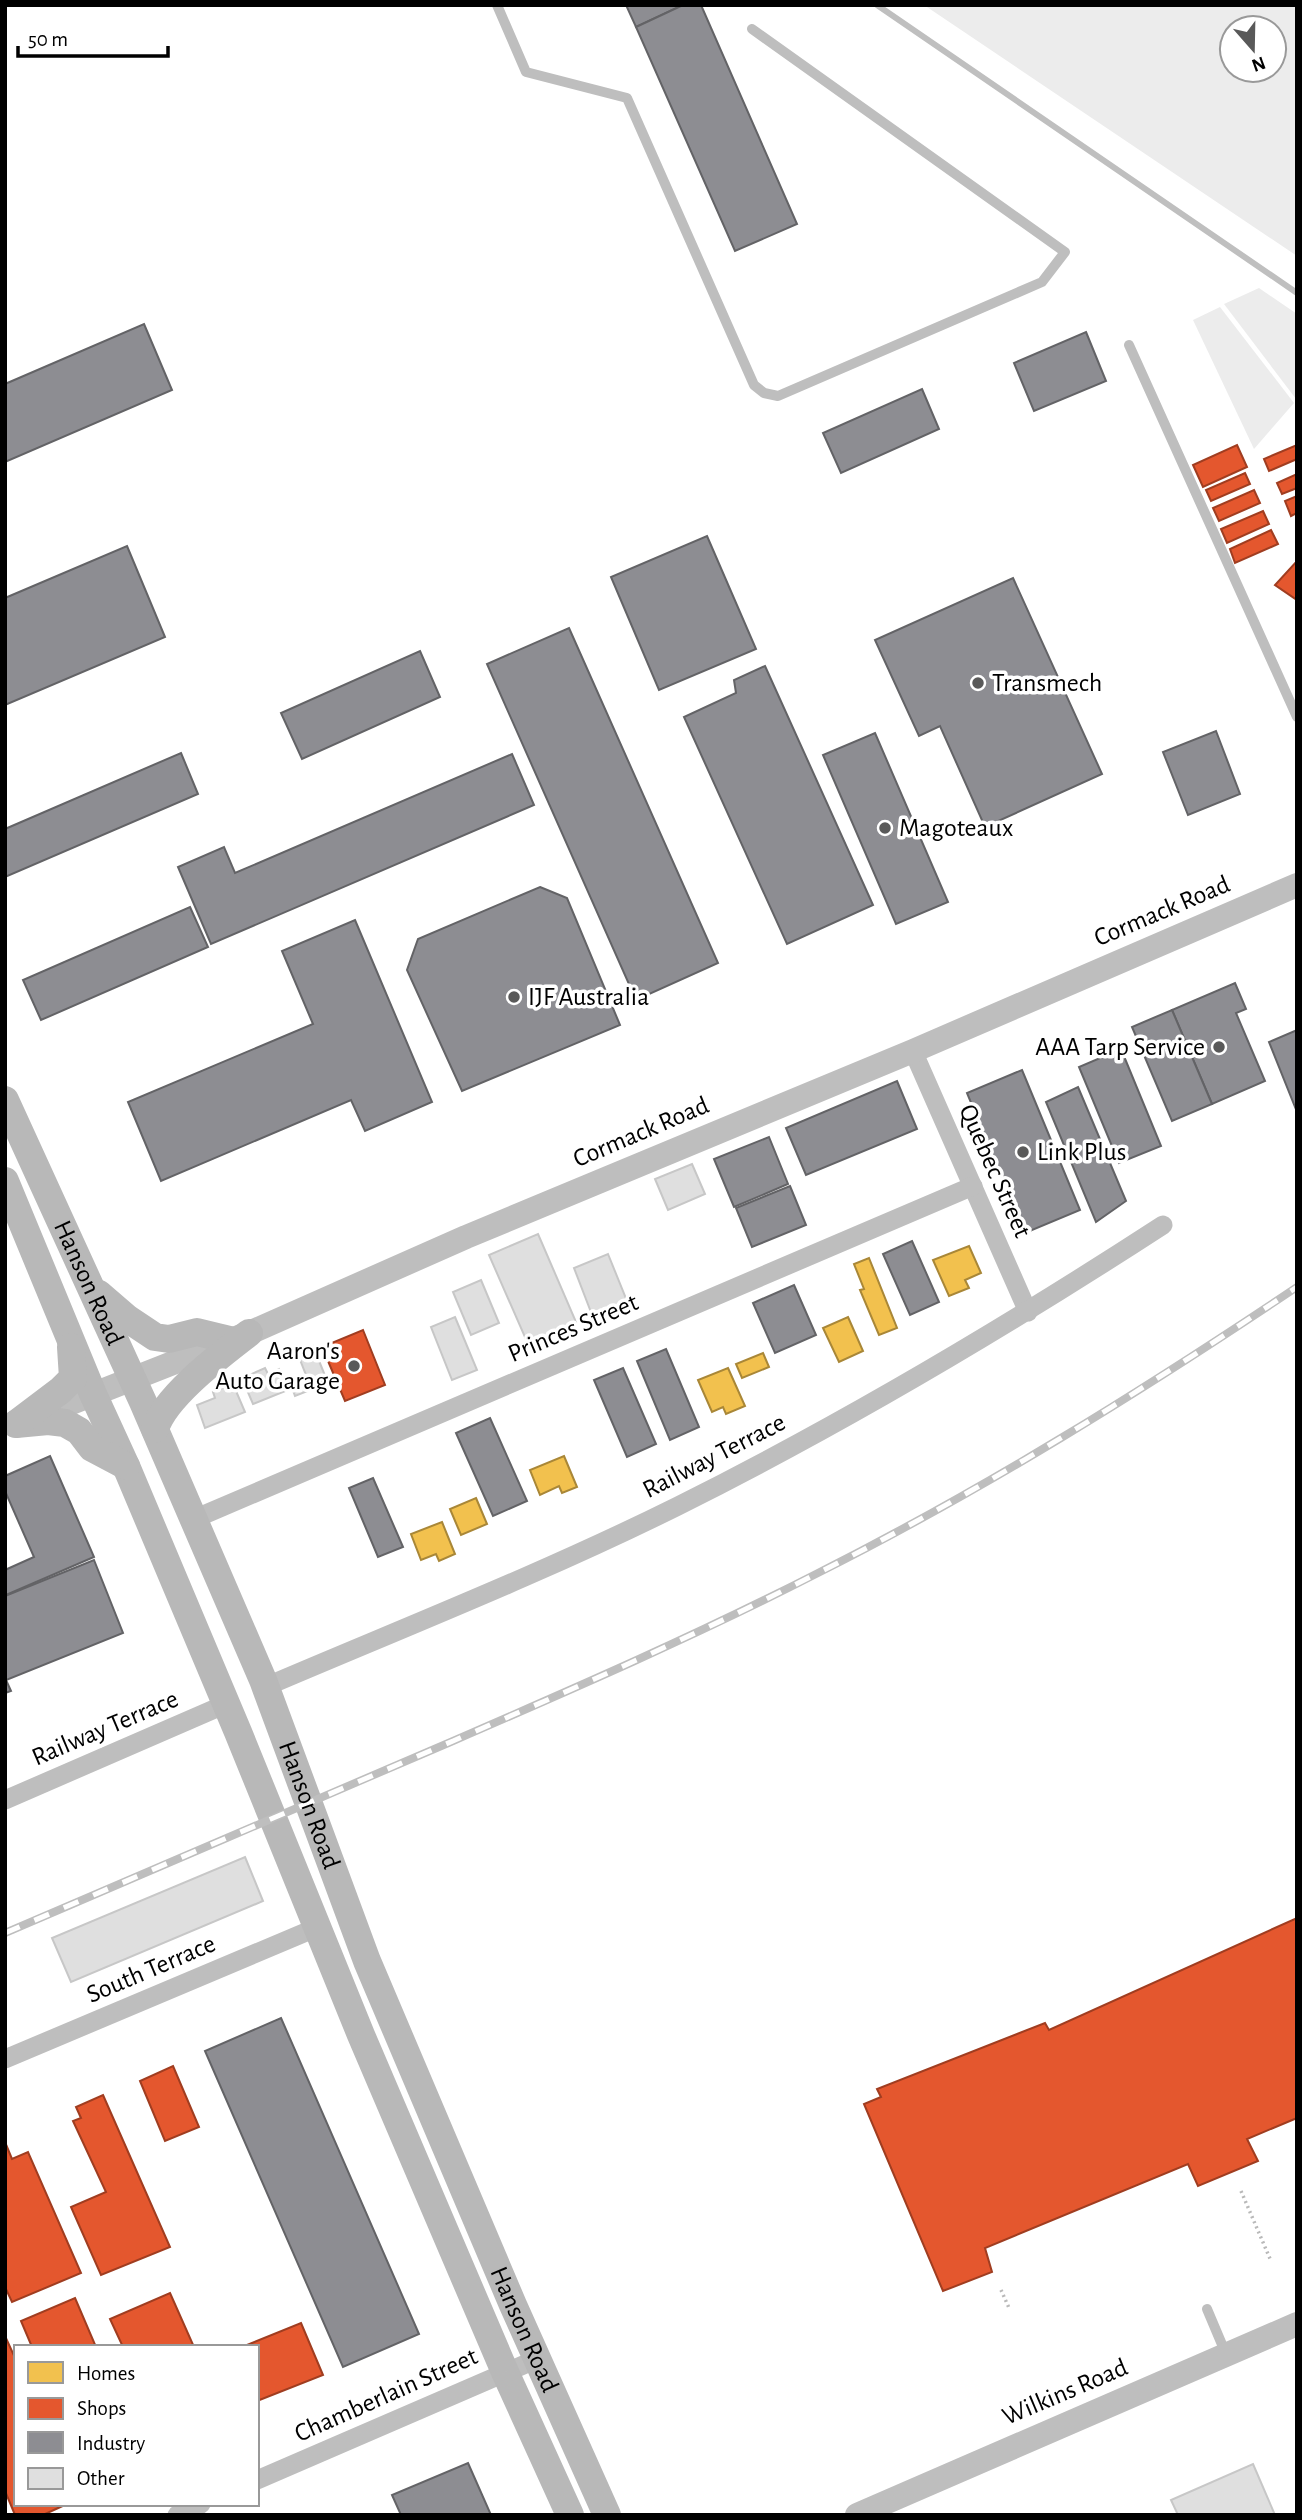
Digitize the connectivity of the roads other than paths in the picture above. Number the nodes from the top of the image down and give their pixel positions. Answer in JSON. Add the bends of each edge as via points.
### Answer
{"nodes":[{"id":1,"x":497,"y":5,"type":"edge"},
{"id":2,"x":752,"y":29,"type":"dead end"},
{"id":3,"x":1129,"y":345,"type":"dead end"},
{"id":4,"x":1297,"y":716,"type":"edge"},
{"id":5,"x":1297,"y":885,"type":"edge"},
{"id":6,"x":913,"y":1051,"type":"junction"},
{"id":7,"x":5,"y":1100,"type":"edge"},
{"id":8,"x":5,"y":1181,"type":"edge"},
{"id":9,"x":973,"y":1186,"type":"junction"},
{"id":10,"x":1163,"y":1225,"type":"dead end"},
{"id":11,"x":90,"y":1285,"type":"junction"},
{"id":12,"x":1028,"y":1312,"type":"junction"},
{"id":13,"x":68,"y":1330,"type":"junction"},
{"id":14,"x":239,"y":1337,"type":"junction"},
{"id":15,"x":132,"y":1379,"type":"junction"},
{"id":16,"x":93,"y":1394,"type":"junction"},
{"id":17,"x":10,"y":1427,"type":"edge"},
{"id":18,"x":155,"y":1429,"type":"junction"},
{"id":19,"x":126,"y":1466,"type":"junction"},
{"id":20,"x":194,"y":1519,"type":"junction"},
{"id":21,"x":265,"y":1687,"type":"junction"},
{"id":22,"x":226,"y":1704,"type":"junction"},
{"id":23,"x":5,"y":1800,"type":"edge"},
{"id":24,"x":318,"y":1927,"type":"junction"},
{"id":25,"x":367,"y":1961,"type":"junction"},
{"id":26,"x":5,"y":2059,"type":"edge"},
{"id":27,"x":1207,"y":2309,"type":"dead end"},
{"id":28,"x":1297,"y":2324,"type":"edge"},
{"id":29,"x":1226,"y":2355,"type":"junction"},
{"id":30,"x":537,"y":2359,"type":"junction"},
{"id":31,"x":505,"y":2372,"type":"junction"},
{"id":32,"x":259,"y":2479,"type":"edge"},
{"id":33,"x":197,"y":2506,"type":"edge"},
{"id":34,"x":177,"y":2515,"type":"edge"},
{"id":35,"x":570,"y":2515,"type":"edge"},
{"id":36,"x":607,"y":2515,"type":"edge"},
{"id":37,"x":857,"y":2515,"type":"edge"}],
"edges":[{"from":1,"to":2,"type":"lane","via":[[526,72],[627,98],[754,385],[764,393],[778,396],[1042,282],[1065,252]]},
{"from":3,"to":4,"type":"lane"},
{"from":5,"to":6,"type":"street","name":"Cormack Road"},
{"from":6,"to":9,"type":"street","name":"Quebec Street"},
{"from":6,"to":14,"type":"street","name":"Cormack Road"},
{"from":7,"to":11,"type":"main road","name":"Hanson Road"},
{"from":8,"to":13,"type":"main road","name":"Hanson Road"},
{"from":9,"to":12,"type":"street","name":"Quebec Street"},
{"from":9,"to":20,"type":"street","name":"Princes Street"},
{"from":10,"to":12,"type":"street","name":"Railway Terrace"},
{"from":11,"to":14,"type":"main road","via":[[155,1337],[169,1339],[197,1332]]},
{"from":11,"to":15,"type":"main road","name":"Hanson Road"},
{"from":12,"to":21,"type":"street","name":"Railway Terrace","via":[[909,1383],[676,1507]]},
{"from":13,"to":16,"type":"main road","name":"Hanson Road"},
{"from":13,"to":17,"type":"main road","via":[[73,1378]]},
{"from":14,"to":15,"type":"street","name":"Cormack Road"},
{"from":14,"to":18,"type":"main road","via":[[162,1414]]},
{"from":15,"to":16,"type":"street","name":"Cormack Road"},
{"from":15,"to":18,"type":"main road","name":"Hanson Road"},
{"from":16,"to":17,"type":"street","name":"Cormack Road"},
{"from":16,"to":19,"type":"main road","name":"Hanson Road"},
{"from":17,"to":19,"type":"main road","via":[[65,1423],[79,1431],[92,1448]]},
{"from":18,"to":20,"type":"main road","name":"Hanson Road"},
{"from":19,"to":22,"type":"main road","name":"Hanson Road"},
{"from":20,"to":21,"type":"main road","name":"Hanson Road"},
{"from":21,"to":25,"type":"main road","name":"Hanson Road"},
{"from":22,"to":23,"type":"street","name":"Railway Terrace"},
{"from":22,"to":24,"type":"main road","name":"Hanson Road"},
{"from":24,"to":25,"type":"main road","via":[[336,1933]]},
{"from":24,"to":26,"type":"street","name":"South Terrace"},
{"from":24,"to":31,"type":"main road","name":"Hanson Road"},
{"from":25,"to":30,"type":"main road","name":"Hanson Road"},
{"from":27,"to":29,"type":"lane"},
{"from":28,"to":29,"type":"street","name":"Wilkins Road"},
{"from":29,"to":37,"type":"street","name":"Wilkins Road"},
{"from":30,"to":31,"type":"street","name":"Chamberlain Street"},
{"from":30,"to":36,"type":"main road","name":"Hanson Road"},
{"from":31,"to":32,"type":"street","name":"Chamberlain Street"},
{"from":31,"to":35,"type":"main road","name":"Hanson Road"},
{"from":33,"to":34,"type":"street"}]}
